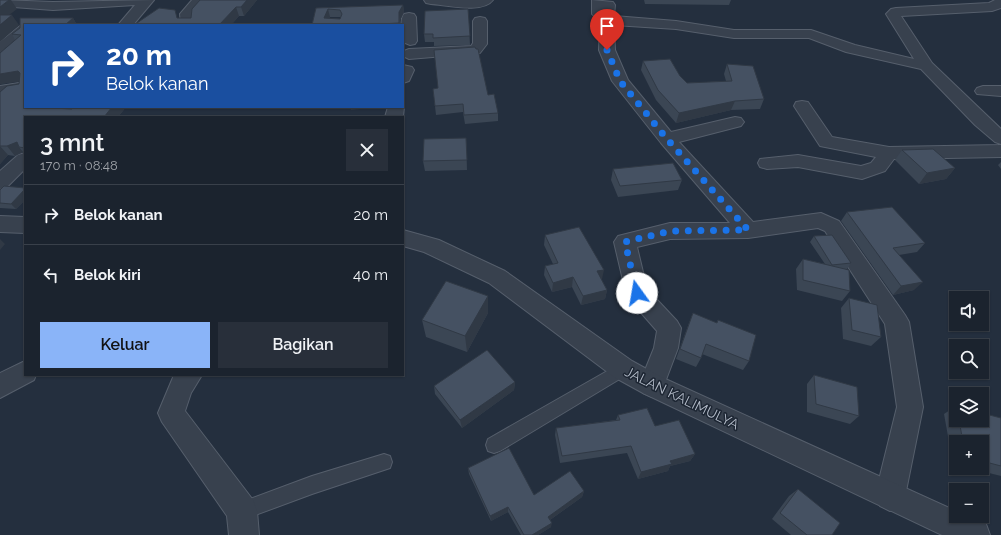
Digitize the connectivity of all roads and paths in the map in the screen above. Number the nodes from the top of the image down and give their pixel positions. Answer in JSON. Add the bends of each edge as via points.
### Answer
{"nodes":[{"id":1,"x":147,"y":0,"type":"edge"},
{"id":2,"x":199,"y":0,"type":"edge"},
{"id":3,"x":431,"y":0,"type":"edge"},
{"id":4,"x":486,"y":0,"type":"edge"},
{"id":5,"x":599,"y":0,"type":"edge"},
{"id":6,"x":608,"y":0,"type":"edge"},
{"id":7,"x":0,"y":2,"type":"edge"},
{"id":8,"x":1001,"y":2,"type":"edge"},
{"id":9,"x":57,"y":3,"type":"edge"},
{"id":10,"x":892,"y":6,"type":"edge"},
{"id":11,"x":409,"y":17,"type":"dead end"},
{"id":12,"x":607,"y":20,"type":"junction"},
{"id":13,"x":480,"y":21,"type":"dead end"},
{"id":14,"x":31,"y":24,"type":"edge"},
{"id":15,"x":126,"y":24,"type":"edge"},
{"id":16,"x":188,"y":24,"type":"edge"},
{"id":17,"x":24,"y":30,"type":"edge"},
{"id":18,"x":407,"y":45,"type":"edge"},
{"id":19,"x":0,"y":49,"type":"edge"},
{"id":20,"x":926,"y":66,"type":"junction"},
{"id":21,"x":404,"y":73,"type":"edge"},
{"id":22,"x":24,"y":87,"type":"edge"},
{"id":23,"x":0,"y":90,"type":"edge"},
{"id":24,"x":983,"y":91,"type":"dead end"},
{"id":25,"x":1001,"y":91,"type":"edge"},
{"id":26,"x":802,"y":106,"type":"dead end"},
{"id":27,"x":735,"y":122,"type":"dead end"},
{"id":28,"x":1001,"y":138,"type":"edge"},
{"id":29,"x":667,"y":139,"type":"junction"},
{"id":30,"x":1001,"y":151,"type":"edge"},
{"id":31,"x":888,"y":153,"type":"junction"},
{"id":32,"x":24,"y":160,"type":"edge"},
{"id":33,"x":767,"y":163,"type":"dead end"},
{"id":34,"x":0,"y":182,"type":"edge"},
{"id":35,"x":0,"y":224,"type":"edge"},
{"id":36,"x":24,"y":225,"type":"edge"},
{"id":37,"x":748,"y":230,"type":"junction"},
{"id":38,"x":404,"y":238,"type":"edge"},
{"id":39,"x":623,"y":369,"type":"junction"},
{"id":40,"x":24,"y":373,"type":"edge"},
{"id":41,"x":188,"y":376,"type":"edge"},
{"id":42,"x":652,"y":385,"type":"junction"},
{"id":43,"x":0,"y":386,"type":"edge"},
{"id":44,"x":494,"y":445,"type":"dead end"},
{"id":45,"x":384,"y":462,"type":"dead end"},
{"id":46,"x":890,"y":496,"type":"junction"},
{"id":47,"x":243,"y":523,"type":"edge"},
{"id":48,"x":975,"y":535,"type":"edge"}],
"edges":[{"from":1,"to":9,"type":"street"},
{"from":1,"to":15,"type":"street"},
{"from":2,"to":16,"type":"street","via":[[187,14]]},
{"from":3,"to":4,"type":"street","via":[[475,4]]},
{"from":5,"to":12,"type":"street","via":[[599,14]]},
{"from":6,"to":12,"type":"street"},
{"from":7,"to":9,"type":"street"},
{"from":8,"to":10,"type":"street","via":[[992,7]]},
{"from":9,"to":14,"type":"street"},
{"from":10,"to":20,"type":"street","via":[[893,14]]},
{"from":11,"to":18,"type":"street"},
{"from":12,"to":20,"type":"street","via":[[676,25],[734,34],[811,34],[851,49]]},
{"from":12,"to":29,"type":"street","via":[[607,50],[620,81]]},
{"from":13,"to":18,"type":"street","via":[[480,44],[475,50]]},
{"from":17,"to":19,"type":"street"},
{"from":18,"to":21,"type":"street"},
{"from":20,"to":28,"type":"street"},
{"from":22,"to":23,"type":"street"},
{"from":24,"to":25,"type":"street"},
{"from":26,"to":31,"type":"street","via":[[826,142]]},
{"from":27,"to":29,"type":"street"},
{"from":29,"to":37,"type":"street"},
{"from":30,"to":31,"type":"street"},
{"from":31,"to":33,"type":"street","via":[[878,167],[862,173],[798,161]]},
{"from":32,"to":34,"type":"street"},
{"from":35,"to":36,"type":"street"},
{"from":37,"to":42,"type":"street","via":[[670,231],[625,242],[637,293],[669,328],[666,348]]},
{"from":37,"to":46,"type":"street","via":[[821,220],[832,226],[897,322],[910,407]]},
{"from":38,"to":39,"type":"street","name":"JALAN KALIMULYA","via":[[431,246],[497,277]]},
{"from":39,"to":42,"type":"street","name":"JALAN KALIMULYA"},
{"from":39,"to":44,"type":"lane"},
{"from":40,"to":43,"type":"street"},
{"from":41,"to":47,"type":"street","via":[[180,388],[171,413]]},
{"from":42,"to":46,"type":"street","name":"JALAN KALIMULYA"},
{"from":45,"to":47,"type":"lane","via":[[312,485]]},
{"from":46,"to":48,"type":"street","name":"JALAN KALIMULYA"}]}
